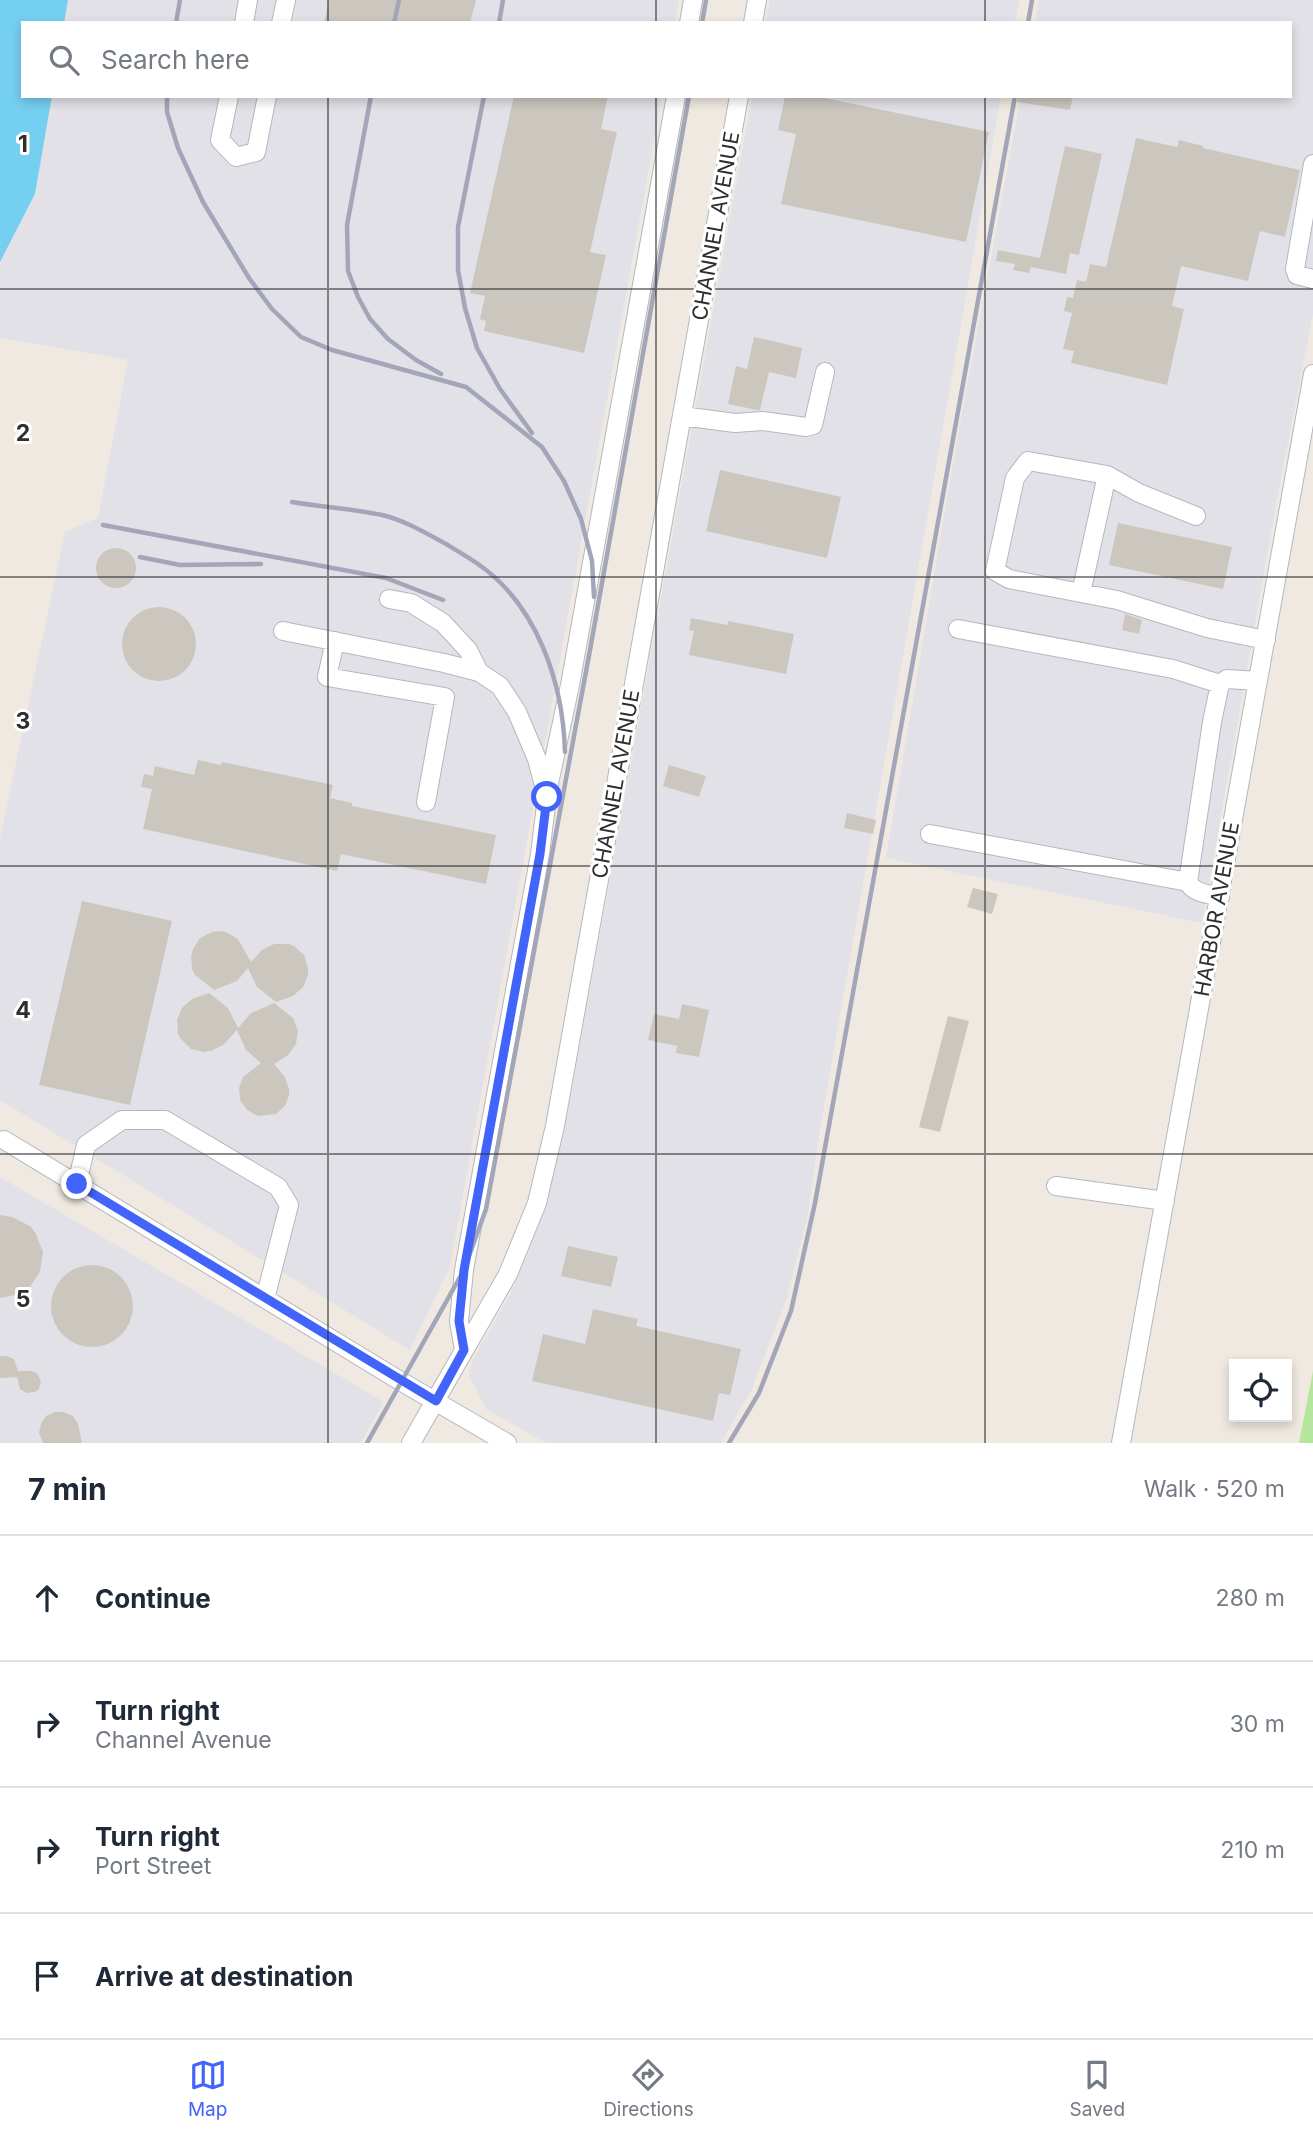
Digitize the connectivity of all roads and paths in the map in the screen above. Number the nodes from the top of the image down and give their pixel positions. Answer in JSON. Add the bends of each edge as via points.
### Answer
{"nodes":[{"id":1,"x":248,"y":0,"type":"edge"},
{"id":2,"x":286,"y":0,"type":"edge"},
{"id":3,"x":693,"y":0,"type":"edge"},
{"id":4,"x":757,"y":0,"type":"edge"},
{"id":5,"x":244,"y":21,"type":"edge"},
{"id":6,"x":281,"y":21,"type":"edge"},
{"id":7,"x":689,"y":21,"type":"edge"},
{"id":8,"x":753,"y":21,"type":"edge"},
{"id":9,"x":229,"y":98,"type":"edge"},
{"id":10,"x":267,"y":98,"type":"edge"},
{"id":11,"x":676,"y":98,"type":"edge"},
{"id":12,"x":740,"y":98,"type":"edge"},
{"id":13,"x":1313,"y":164,"type":"edge"},
{"id":14,"x":1313,"y":278,"type":"edge"},
{"id":15,"x":825,"y":372,"type":"dead end"},
{"id":16,"x":1313,"y":374,"type":"edge"},
{"id":17,"x":682,"y":416,"type":"junction"},
{"id":18,"x":1107,"y":475,"type":"junction"},
{"id":19,"x":1196,"y":516,"type":"dead end"},
{"id":20,"x":1081,"y":593,"type":"junction"},
{"id":21,"x":389,"y":599,"type":"dead end"},
{"id":22,"x":958,"y":629,"type":"dead end"},
{"id":23,"x":283,"y":631,"type":"dead end"},
{"id":24,"x":1265,"y":640,"type":"junction"},
{"id":25,"x":335,"y":641,"type":"junction"},
{"id":26,"x":479,"y":672,"type":"junction"},
{"id":27,"x":1258,"y":681,"type":"junction"},
{"id":28,"x":1220,"y":684,"type":"junction"},
{"id":29,"x":547,"y":797,"type":"junction"},
{"id":30,"x":426,"y":802,"type":"dead end"},
{"id":31,"x":930,"y":834,"type":"dead end"},
{"id":32,"x":1188,"y":882,"type":"junction"},
{"id":33,"x":1220,"y":897,"type":"junction"},
{"id":34,"x":4,"y":1140,"type":"dead end"},
{"id":35,"x":77,"y":1184,"type":"junction"},
{"id":36,"x":1056,"y":1186,"type":"dead end"},
{"id":37,"x":1165,"y":1201,"type":"junction"},
{"id":38,"x":265,"y":1298,"type":"junction"},
{"id":39,"x":464,"y":1350,"type":"junction"},
{"id":40,"x":436,"y":1401,"type":"junction"},
{"id":41,"x":411,"y":1443,"type":"edge"},
{"id":42,"x":507,"y":1443,"type":"edge"},
{"id":43,"x":1121,"y":1443,"type":"edge"}],
"edges":[{"from":1,"to":5,"type":"street"},
{"from":2,"to":6,"type":"street"},
{"from":3,"to":7,"type":"street"},
{"from":4,"to":8,"type":"street"},
{"from":9,"to":10,"type":"street","via":[[220,141],[236,157],[256,152]]},
{"from":11,"to":29,"type":"street"},
{"from":12,"to":17,"type":"street","name":"CHANNEL AVENUE"},
{"from":13,"to":14,"type":"street","via":[[1295,269],[1297,275]]},
{"from":15,"to":17,"type":"street","via":[[813,425]]},
{"from":16,"to":24,"type":"street","name":"HARBOR AVENUE"},
{"from":17,"to":39,"type":"street","name":"CHANNEL AVENUE","via":[[549,1152],[537,1203],[508,1274]]},
{"from":18,"to":19,"type":"street","via":[[1139,494]]},
{"from":18,"to":20,"type":"street"},
{"from":18,"to":20,"type":"street","via":[[1028,461],[1012,491],[995,571],[1009,579]]},
{"from":20,"to":24,"type":"street"},
{"from":21,"to":26,"type":"street","via":[[411,603],[443,623],[468,650]]},
{"from":22,"to":28,"type":"street","via":[[1173,669]]},
{"from":23,"to":25,"type":"street"},
{"from":24,"to":27,"type":"street","name":"HARBOR AVENUE"},
{"from":25,"to":26,"type":"street"},
{"from":25,"to":30,"type":"street","via":[[327,677],[446,698]]},
{"from":26,"to":29,"type":"street","via":[[500,686],[517,712],[537,758]]},
{"from":27,"to":28,"type":"street","via":[[1227,679]]},
{"from":27,"to":33,"type":"street","name":"HARBOR AVENUE"},
{"from":28,"to":32,"type":"street"},
{"from":29,"to":39,"type":"street","via":[[464,1270],[459,1321]]},
{"from":31,"to":32,"type":"street"},
{"from":32,"to":33,"type":"street","via":[[1195,891]]},
{"from":33,"to":37,"type":"street","name":"HARBOR AVENUE"},
{"from":34,"to":35,"type":"street"},
{"from":35,"to":38,"type":"street"},
{"from":35,"to":38,"type":"street","via":[[86,1145],[122,1120],[166,1119],[278,1187],[289,1205]]},
{"from":36,"to":37,"type":"street"},
{"from":37,"to":43,"type":"street","name":"HARBOR AVENUE"},
{"from":38,"to":40,"type":"street"},
{"from":39,"to":40,"type":"street","name":"CHANNEL AVENUE"},
{"from":40,"to":41,"type":"street","name":"CHANNEL AVENUE"},
{"from":40,"to":42,"type":"street"}]}
